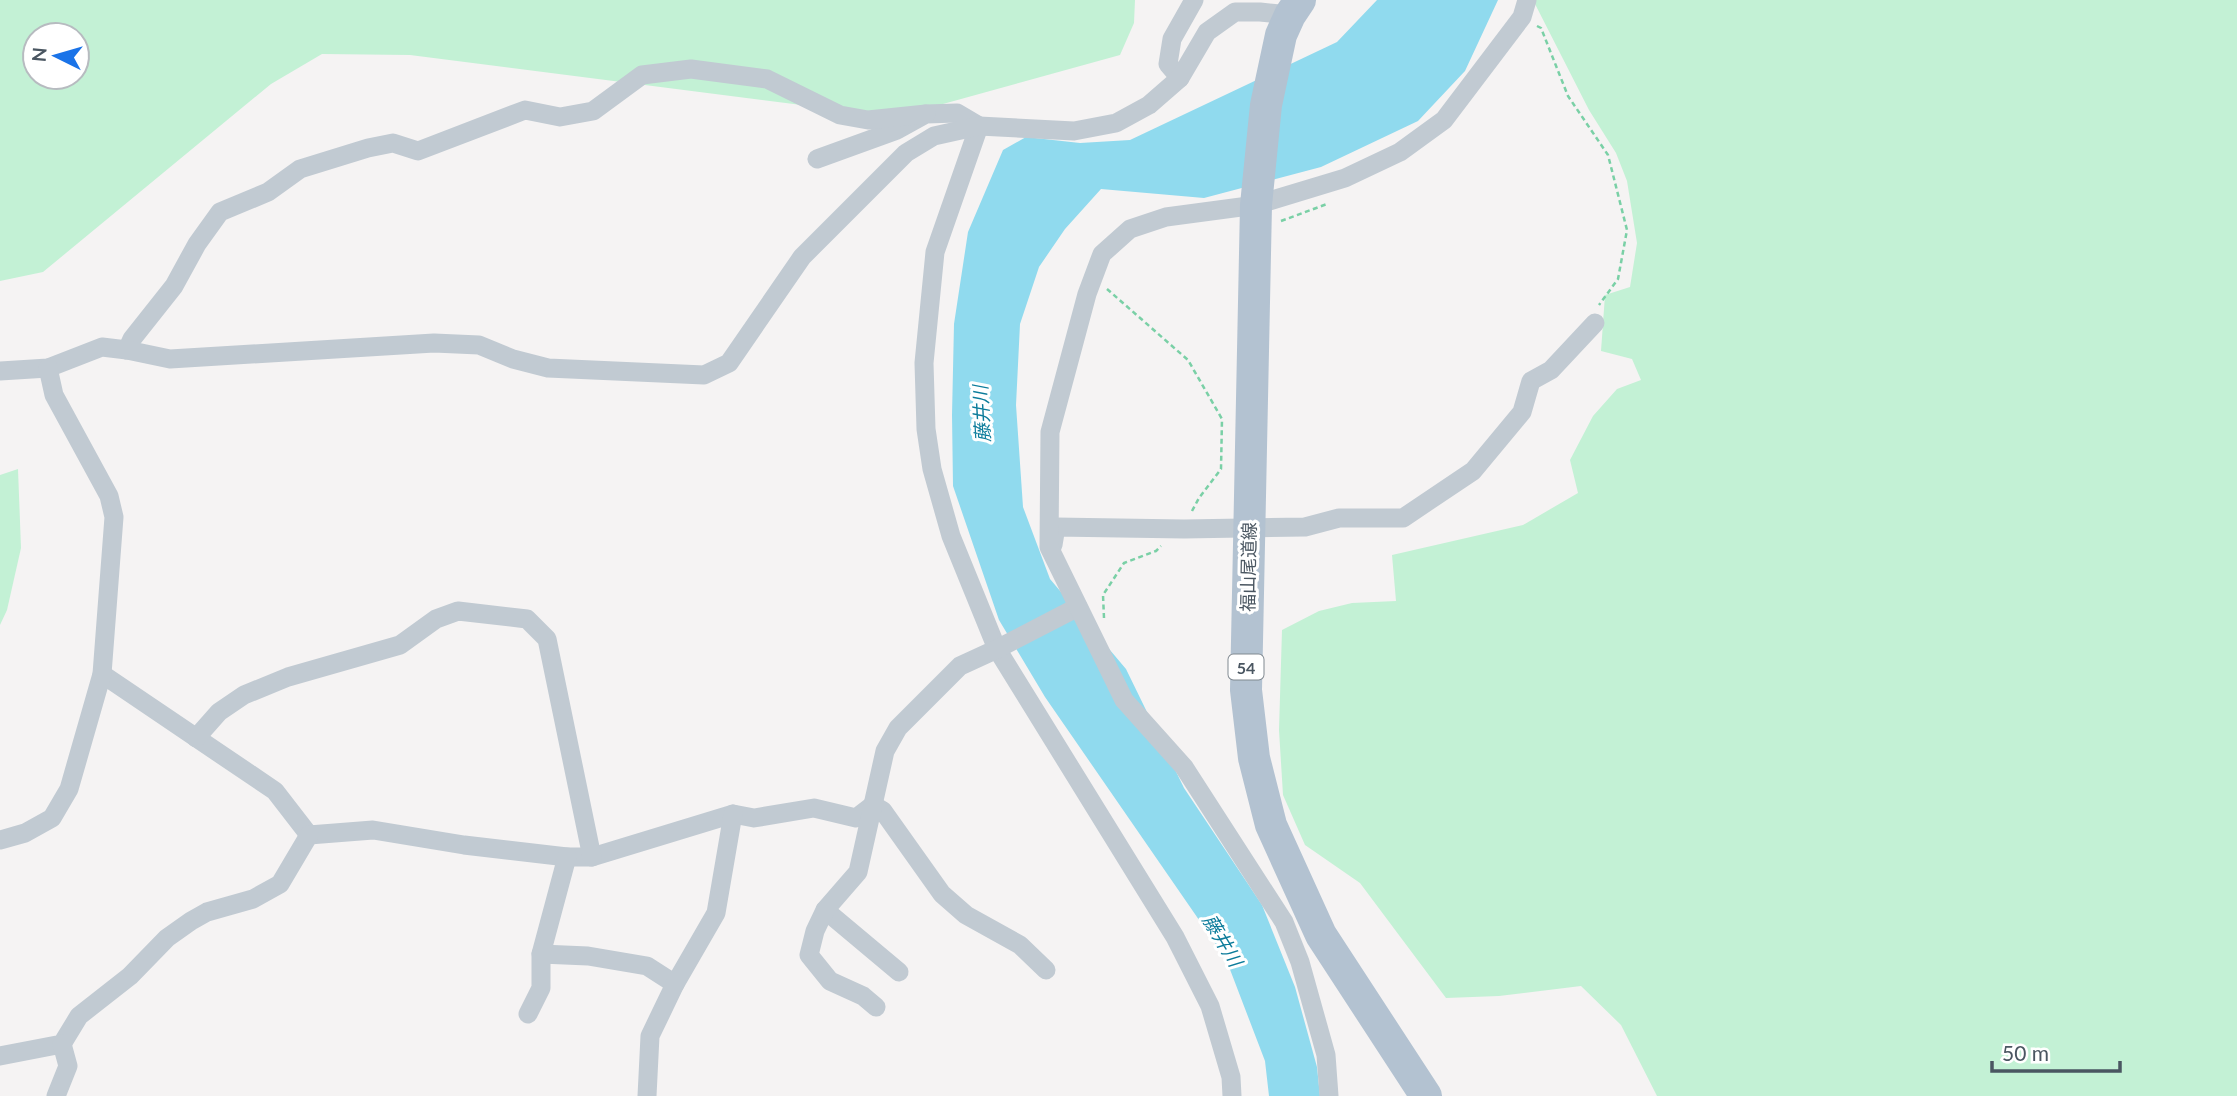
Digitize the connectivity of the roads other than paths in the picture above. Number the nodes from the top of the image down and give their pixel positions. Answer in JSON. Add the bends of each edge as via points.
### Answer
{"nodes":[{"id":1,"x":1194,"y":0,"type":"edge"},
{"id":2,"x":1525,"y":8,"type":"edge"},
{"id":3,"x":1290,"y":17,"type":"edge"},
{"id":4,"x":1180,"y":78,"type":"junction"},
{"id":5,"x":926,"y":114,"type":"junction"},
{"id":6,"x":979,"y":127,"type":"junction"},
{"id":7,"x":817,"y":159,"type":"dead end"},
{"id":8,"x":1264,"y":207,"type":"junction"},
{"id":9,"x":1595,"y":323,"type":"road end"},
{"id":10,"x":127,"y":350,"type":"junction"},
{"id":11,"x":48,"y":368,"type":"junction"},
{"id":12,"x":0,"y":370,"type":"edge"},
{"id":13,"x":1248,"y":528,"type":"junction"},
{"id":14,"x":1049,"y":547,"type":"junction"},
{"id":15,"x":1078,"y":607,"type":"junction"},
{"id":16,"x":997,"y":649,"type":"junction"},
{"id":17,"x":102,"y":674,"type":"junction"},
{"id":18,"x":196,"y":738,"type":"junction"},
{"id":19,"x":873,"y":805,"type":"junction"},
{"id":20,"x":733,"y":814,"type":"junction"},
{"id":21,"x":309,"y":835,"type":"junction"},
{"id":22,"x":0,"y":840,"type":"edge"},
{"id":23,"x":567,"y":857,"type":"junction"},
{"id":24,"x":592,"y":858,"type":"junction"},
{"id":25,"x":825,"y":910,"type":"junction"},
{"id":26,"x":1284,"y":922,"type":"junction"},
{"id":27,"x":1321,"y":935,"type":"junction"},
{"id":28,"x":541,"y":954,"type":"junction"},
{"id":29,"x":1046,"y":970,"type":"dead end"},
{"id":30,"x":900,"y":972,"type":"dead end"},
{"id":31,"x":675,"y":985,"type":"junction"},
{"id":32,"x":876,"y":1007,"type":"dead end"},
{"id":33,"x":527,"y":1014,"type":"dead end"},
{"id":34,"x":62,"y":1044,"type":"junction"},
{"id":35,"x":0,"y":1056,"type":"edge"},
{"id":36,"x":56,"y":1096,"type":"edge"},
{"id":37,"x":648,"y":1096,"type":"edge"},
{"id":38,"x":1232,"y":1096,"type":"edge"},
{"id":39,"x":1329,"y":1096,"type":"edge"},
{"id":40,"x":1426,"y":1096,"type":"edge"}],
"edges":[{"from":1,"to":4,"type":"street","via":[[1172,40],[1168,64]]},
{"from":2,"to":8,"type":"street","via":[[1444,120],[1400,152]]},
{"from":3,"to":4,"type":"street","via":[[1235,12],[1207,32]]},
{"from":3,"to":8,"type":"main road","name":"福山尾道線","number":"54","via":[[1266,105]]},
{"from":4,"to":6,"type":"street","via":[[1149,105],[1116,123],[1074,131]]},
{"from":5,"to":6,"type":"street","via":[[957,113]]},
{"from":5,"to":7,"type":"street","via":[[897,130]]},
{"from":5,"to":10,"type":"street","via":[[868,120],[840,116],[767,79],[691,69],[642,75],[593,111],[560,117],[525,110],[418,150],[393,142],[368,148],[300,169],[268,192],[220,212]]},
{"from":6,"to":10,"type":"street","via":[[934,136],[906,153],[802,257],[729,363],[704,375],[548,368],[468,344],[170,359]]},
{"from":6,"to":16,"type":"street","via":[[935,252],[924,363],[926,429],[951,536]]},
{"from":8,"to":13,"type":"main road","name":"福山尾道線","number":"54"},
{"from":8,"to":14,"type":"street","via":[[1166,217],[1130,229],[1102,254],[1050,432]]},
{"from":9,"to":13,"type":"street","via":[[1551,370],[1531,381],[1522,412],[1473,471],[1402,518],[1339,518],[1305,527]]},
{"from":10,"to":11,"type":"street","via":[[102,347]]},
{"from":11,"to":12,"type":"street"},
{"from":11,"to":17,"type":"street","via":[[54,395],[110,496],[114,517]]},
{"from":13,"to":14,"type":"street","via":[[1056,527],[1054,545]]},
{"from":13,"to":27,"type":"main road","name":"福山尾道線","number":"54","via":[[1246,690],[1254,758],[1271,825]]},
{"from":14,"to":15,"type":"street"},
{"from":15,"to":16,"type":"street"},
{"from":15,"to":26,"type":"street","via":[[1124,700],[1184,767]]},
{"from":16,"to":19,"type":"street","via":[[960,666],[898,728],[885,751]]},
{"from":16,"to":38,"type":"street","via":[[1175,937],[1210,1006],[1231,1077]]},
{"from":17,"to":18,"type":"street"},
{"from":17,"to":22,"type":"street","via":[[69,789],[52,818]]},
{"from":18,"to":21,"type":"street","via":[[275,791]]},
{"from":18,"to":24,"type":"street","via":[[219,712],[244,695],[288,677],[400,645],[436,619],[458,611],[527,619],[547,639]]},
{"from":19,"to":20,"type":"street","via":[[856,818],[814,808],[754,818]]},
{"from":19,"to":25,"type":"street","via":[[858,872]]},
{"from":19,"to":29,"type":"street","via":[[883,811],[943,894],[965,915],[1020,944]]},
{"from":20,"to":24,"type":"street"},
{"from":20,"to":31,"type":"street","via":[[716,913]]},
{"from":21,"to":23,"type":"street","via":[[373,830]]},
{"from":21,"to":34,"type":"street","via":[[280,884],[253,899],[208,912],[167,938],[130,976],[79,1016]]},
{"from":23,"to":24,"type":"street"},
{"from":23,"to":28,"type":"street"},
{"from":25,"to":30,"type":"street"},
{"from":25,"to":32,"type":"street","via":[[809,956],[830,981]]},
{"from":26,"to":27,"type":"street"},
{"from":26,"to":39,"type":"street","via":[[1326,1055]]},
{"from":27,"to":40,"type":"main road","name":"福山尾道線","number":"54"},
{"from":28,"to":31,"type":"street","via":[[647,966]]},
{"from":28,"to":33,"type":"street","via":[[541,988]]},
{"from":31,"to":37,"type":"street","via":[[650,1036]]},
{"from":34,"to":35,"type":"street"},
{"from":34,"to":36,"type":"street","via":[[68,1066]]}]}
